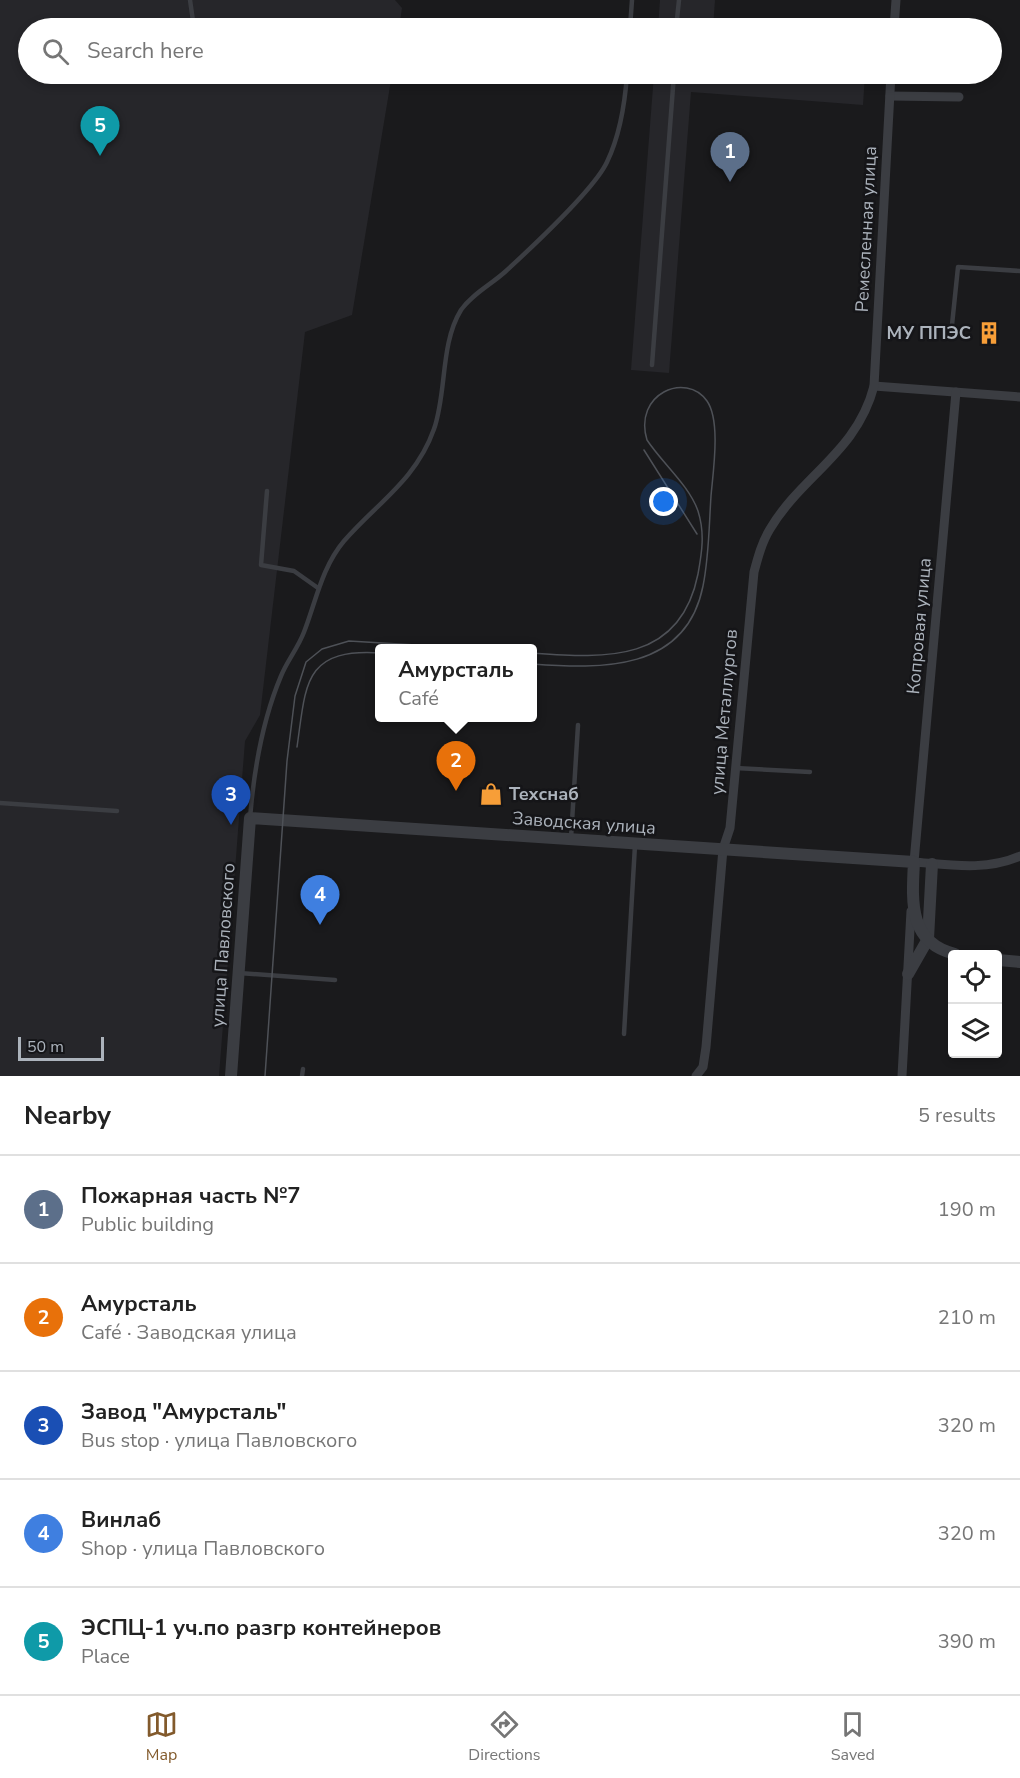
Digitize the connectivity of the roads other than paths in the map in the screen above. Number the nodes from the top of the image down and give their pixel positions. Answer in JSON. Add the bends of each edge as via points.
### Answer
{"nodes":[{"id":1,"x":190,"y":0,"type":"edge"},
{"id":2,"x":632,"y":0,"type":"edge"},
{"id":3,"x":679,"y":0,"type":"edge"},
{"id":4,"x":896,"y":0,"type":"edge"},
{"id":5,"x":193,"y":18,"type":"edge"},
{"id":6,"x":631,"y":18,"type":"edge"},
{"id":7,"x":677,"y":18,"type":"dead end"},
{"id":8,"x":895,"y":18,"type":"edge"},
{"id":9,"x":625,"y":84,"type":"edge"},
{"id":10,"x":673,"y":84,"type":"edge"},
{"id":11,"x":891,"y":84,"type":"edge"},
{"id":12,"x":890,"y":96,"type":"junction"},
{"id":13,"x":959,"y":97,"type":"dead end"},
{"id":14,"x":1020,"y":271,"type":"edge"},
{"id":15,"x":952,"y":325,"type":"dead end"},
{"id":16,"x":652,"y":364,"type":"dead end"},
{"id":17,"x":874,"y":386,"type":"junction"},
{"id":18,"x":956,"y":392,"type":"junction"},
{"id":19,"x":1020,"y":397,"type":"edge"},
{"id":20,"x":267,"y":491,"type":"dead end"},
{"id":21,"x":318,"y":588,"type":"junction"},
{"id":22,"x":578,"y":725,"type":"dead end"},
{"id":23,"x":735,"y":768,"type":"junction"},
{"id":24,"x":810,"y":772,"type":"dead end"},
{"id":25,"x":0,"y":803,"type":"edge"},
{"id":26,"x":117,"y":812,"type":"dead end"},
{"id":27,"x":250,"y":818,"type":"junction"},
{"id":28,"x":570,"y":840,"type":"junction"},
{"id":29,"x":635,"y":845,"type":"junction"},
{"id":30,"x":723,"y":849,"type":"junction"},
{"id":31,"x":1020,"y":856,"type":"edge"},
{"id":32,"x":914,"y":862,"type":"junction"},
{"id":33,"x":932,"y":864,"type":"junction"},
{"id":34,"x":912,"y":905,"type":"junction"},
{"id":35,"x":930,"y":921,"type":"junction"},
{"id":36,"x":928,"y":939,"type":"junction"},
{"id":37,"x":950,"y":950,"type":"edge"},
{"id":38,"x":948,"y":951,"type":"edge"},
{"id":39,"x":1002,"y":960,"type":"edge"},
{"id":40,"x":1020,"y":962,"type":"edge"},
{"id":41,"x":239,"y":973,"type":"junction"},
{"id":42,"x":908,"y":974,"type":"junction"},
{"id":43,"x":335,"y":980,"type":"dead end"},
{"id":44,"x":624,"y":1034,"type":"dead end"},
{"id":45,"x":303,"y":1069,"type":"dead end"},
{"id":46,"x":231,"y":1076,"type":"edge"},
{"id":47,"x":302,"y":1076,"type":"edge"},
{"id":48,"x":696,"y":1076,"type":"edge"},
{"id":49,"x":902,"y":1076,"type":"edge"}],
"edges":[{"from":1,"to":5,"type":"lane"},
{"from":2,"to":6,"type":"lane"},
{"from":3,"to":7,"type":"lane"},
{"from":4,"to":8,"type":"street"},
{"from":9,"to":21,"type":"lane","via":[[616,139],[606,164],[528,250],[462,309],[452,333],[434,429],[399,488],[343,542]]},
{"from":10,"to":16,"type":"lane"},
{"from":11,"to":12,"type":"street","name":"Ремесленная улица"},
{"from":12,"to":13,"type":"street"},
{"from":12,"to":17,"type":"street","name":"Ремесленная улица"},
{"from":14,"to":15,"type":"lane","via":[[958,267]]},
{"from":17,"to":18,"type":"street"},
{"from":17,"to":23,"type":"street","name":"улица Металлургов","via":[[870,403],[847,443],[785,508],[760,548],[754,572]]},
{"from":18,"to":19,"type":"street"},
{"from":18,"to":32,"type":"street","name":"Копровая улица"},
{"from":20,"to":21,"type":"lane","via":[[261,564],[294,571]]},
{"from":21,"to":27,"type":"lane","via":[[303,636],[281,675],[272,704],[254,767]]},
{"from":22,"to":28,"type":"lane"},
{"from":23,"to":24,"type":"lane"},
{"from":23,"to":30,"type":"street","name":"улица Металлургов","via":[[730,828]]},
{"from":25,"to":26,"type":"lane"},
{"from":27,"to":28,"type":"street","name":"Заводская улица"},
{"from":27,"to":41,"type":"street","name":"улица Павловского"},
{"from":28,"to":29,"type":"street","name":"Заводская улица"},
{"from":29,"to":30,"type":"street","name":"Заводская улица"},
{"from":29,"to":44,"type":"lane"},
{"from":30,"to":32,"type":"street","name":"Заводская улица"},
{"from":30,"to":48,"type":"street","name":"улица Металлургов","via":[[706,1047],[703,1067]]},
{"from":31,"to":33,"type":"street","via":[[978,867]]},
{"from":32,"to":33,"type":"street"},
{"from":32,"to":34,"type":"street"},
{"from":33,"to":35,"type":"street"},
{"from":34,"to":36,"type":"street","via":[[914,917]]},
{"from":34,"to":42,"type":"street"},
{"from":35,"to":36,"type":"street"},
{"from":35,"to":37,"type":"street"},
{"from":36,"to":38,"type":"street"},
{"from":36,"to":42,"type":"street"},
{"from":39,"to":40,"type":"street"},
{"from":41,"to":43,"type":"lane"},
{"from":41,"to":46,"type":"street","name":"улица Павловского"},
{"from":42,"to":49,"type":"street"},
{"from":45,"to":47,"type":"lane"}]}
